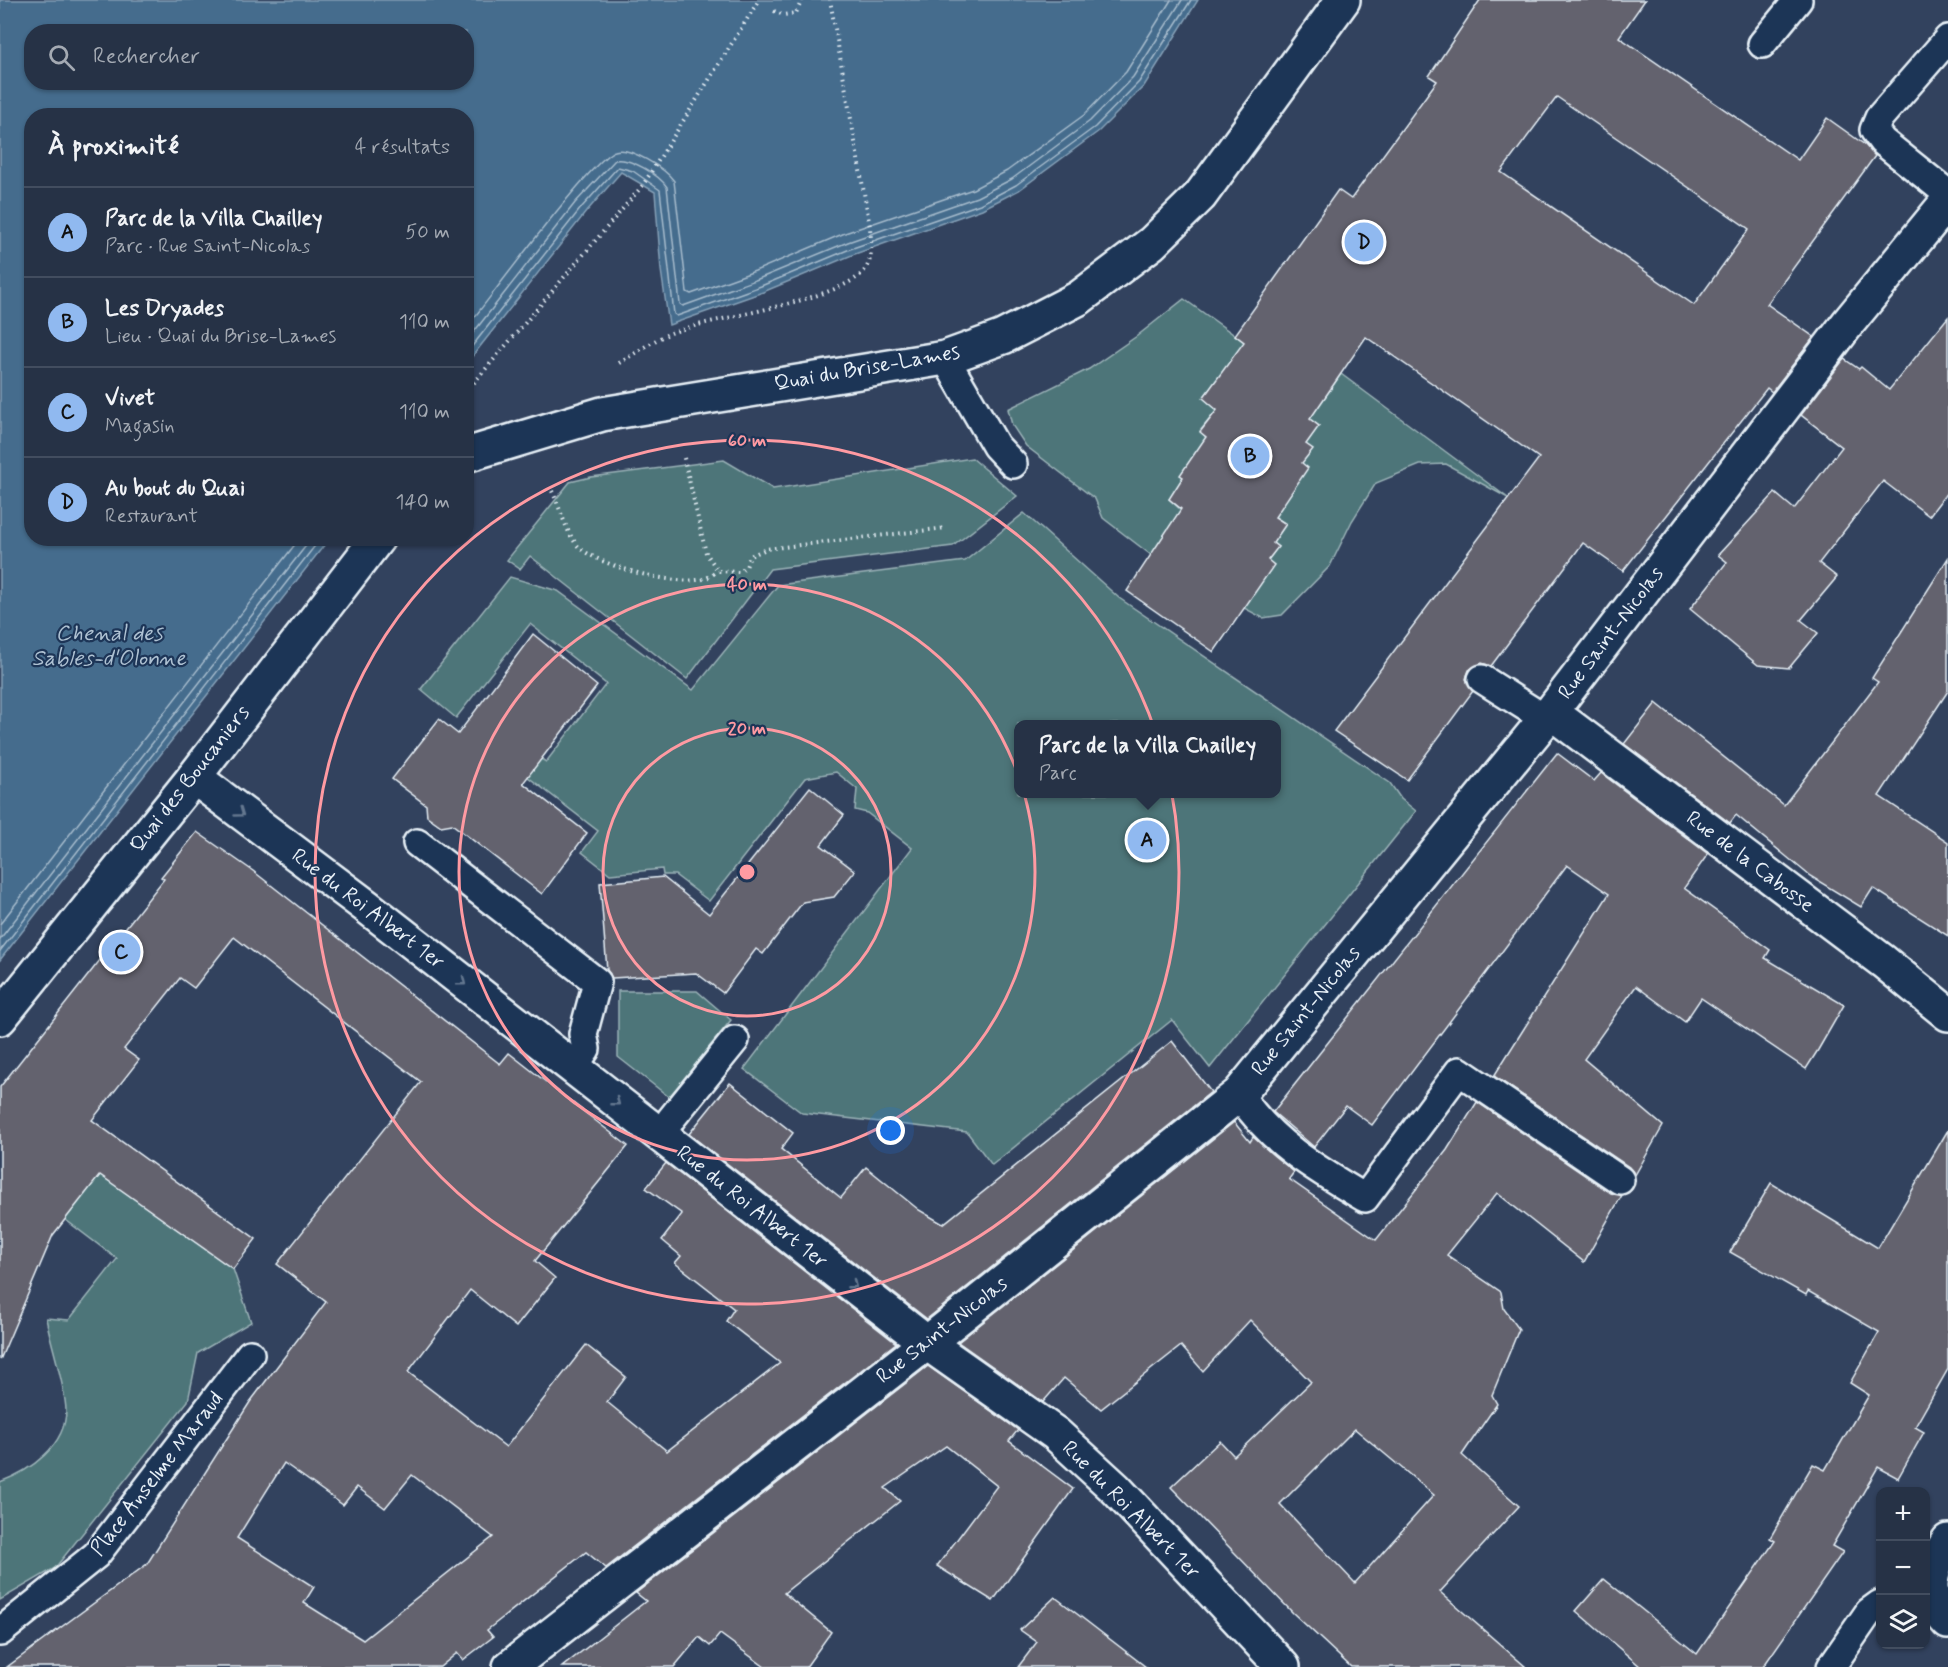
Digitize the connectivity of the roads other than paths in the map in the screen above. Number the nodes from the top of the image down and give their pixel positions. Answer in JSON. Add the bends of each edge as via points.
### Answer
{"nodes":[{"id":1,"x":1343,"y":0,"type":"edge"},
{"id":2,"x":1798,"y":0,"type":"edge"},
{"id":3,"x":1948,"y":39,"type":"edge"},
{"id":4,"x":1762,"y":44,"type":"dead end"},
{"id":5,"x":1948,"y":194,"type":"edge"},
{"id":6,"x":1948,"y":201,"type":"edge"},
{"id":7,"x":945,"y":358,"type":"junction"},
{"id":8,"x":474,"y":453,"type":"edge"},
{"id":9,"x":1013,"y":464,"type":"dead end"},
{"id":10,"x":372,"y":546,"type":"edge"},
{"id":11,"x":1482,"y":679,"type":"dead end"},
{"id":12,"x":1548,"y":715,"type":"junction"},
{"id":13,"x":194,"y":777,"type":"junction"},
{"id":14,"x":417,"y":843,"type":"dead end"},
{"id":15,"x":1948,"y":1014,"type":"edge"},
{"id":16,"x":0,"y":1018,"type":"edge"},
{"id":17,"x":735,"y":1040,"type":"dead end"},
{"id":18,"x":573,"y":1068,"type":"junction"},
{"id":19,"x":1239,"y":1094,"type":"junction"},
{"id":20,"x":661,"y":1137,"type":"junction"},
{"id":21,"x":1620,"y":1180,"type":"dead end"},
{"id":22,"x":927,"y":1343,"type":"junction"},
{"id":23,"x":250,"y":1354,"type":"dead end"},
{"id":24,"x":1948,"y":1541,"type":"edge"},
{"id":25,"x":1935,"y":1604,"type":"edge"},
{"id":26,"x":1876,"y":1607,"type":"edge"},
{"id":27,"x":0,"y":1632,"type":"edge"},
{"id":28,"x":510,"y":1667,"type":"edge"},
{"id":29,"x":1282,"y":1667,"type":"edge"},
{"id":30,"x":1831,"y":1667,"type":"edge"}],
"edges":[{"from":1,"to":7,"type":"street","name":"Quai du Brise-Lames","via":[[1200,196],[1152,243],[1079,298],[1003,337]]},
{"from":2,"to":4,"type":"lane"},
{"from":3,"to":5,"type":"lane","via":[[1879,118],[1874,130],[1882,141]]},
{"from":6,"to":12,"type":"street","name":"Rue Saint-Nicolas","via":[[1848,323]]},
{"from":7,"to":8,"type":"street","name":"Quai du Brise-Lames","via":[[602,414]]},
{"from":7,"to":9,"type":"lane","via":[[996,446]]},
{"from":10,"to":13,"type":"street","name":"Quai des Boucaniers"},
{"from":11,"to":12,"type":"lane"},
{"from":12,"to":15,"type":"street","name":"Rue de la Cabosse","via":[[1875,955]]},
{"from":12,"to":19,"type":"street","name":"Rue Saint-Nicolas"},
{"from":13,"to":16,"type":"street","name":"Quai des Boucaniers"},
{"from":13,"to":18,"type":"street","name":"Rue du Roi Albert 1er","one_way":true},
{"from":14,"to":18,"type":"lane","via":[[597,982],[583,1034],[586,1049]]},
{"from":17,"to":20,"type":"lane"},
{"from":18,"to":20,"type":"street","name":"Rue du Roi Albert 1er","one_way":true},
{"from":19,"to":21,"type":"lane","via":[[1260,1123],[1303,1161],[1365,1198],[1459,1071]]},
{"from":19,"to":22,"type":"street","name":"Rue Saint-Nicolas"},
{"from":20,"to":22,"type":"street","name":"Rue du Roi Albert 1er","one_way":true},
{"from":22,"to":28,"type":"street","name":"Rue Saint-Nicolas"},
{"from":22,"to":29,"type":"street","name":"Rue du Roi Albert 1er","via":[[1056,1434],[1082,1457]]},
{"from":23,"to":27,"type":"lane","name":"Place Anselme Maraud","via":[[96,1555]]},
{"from":24,"to":25,"type":"street","via":[[1930,1575]]},
{"from":26,"to":30,"type":"lane"}]}
